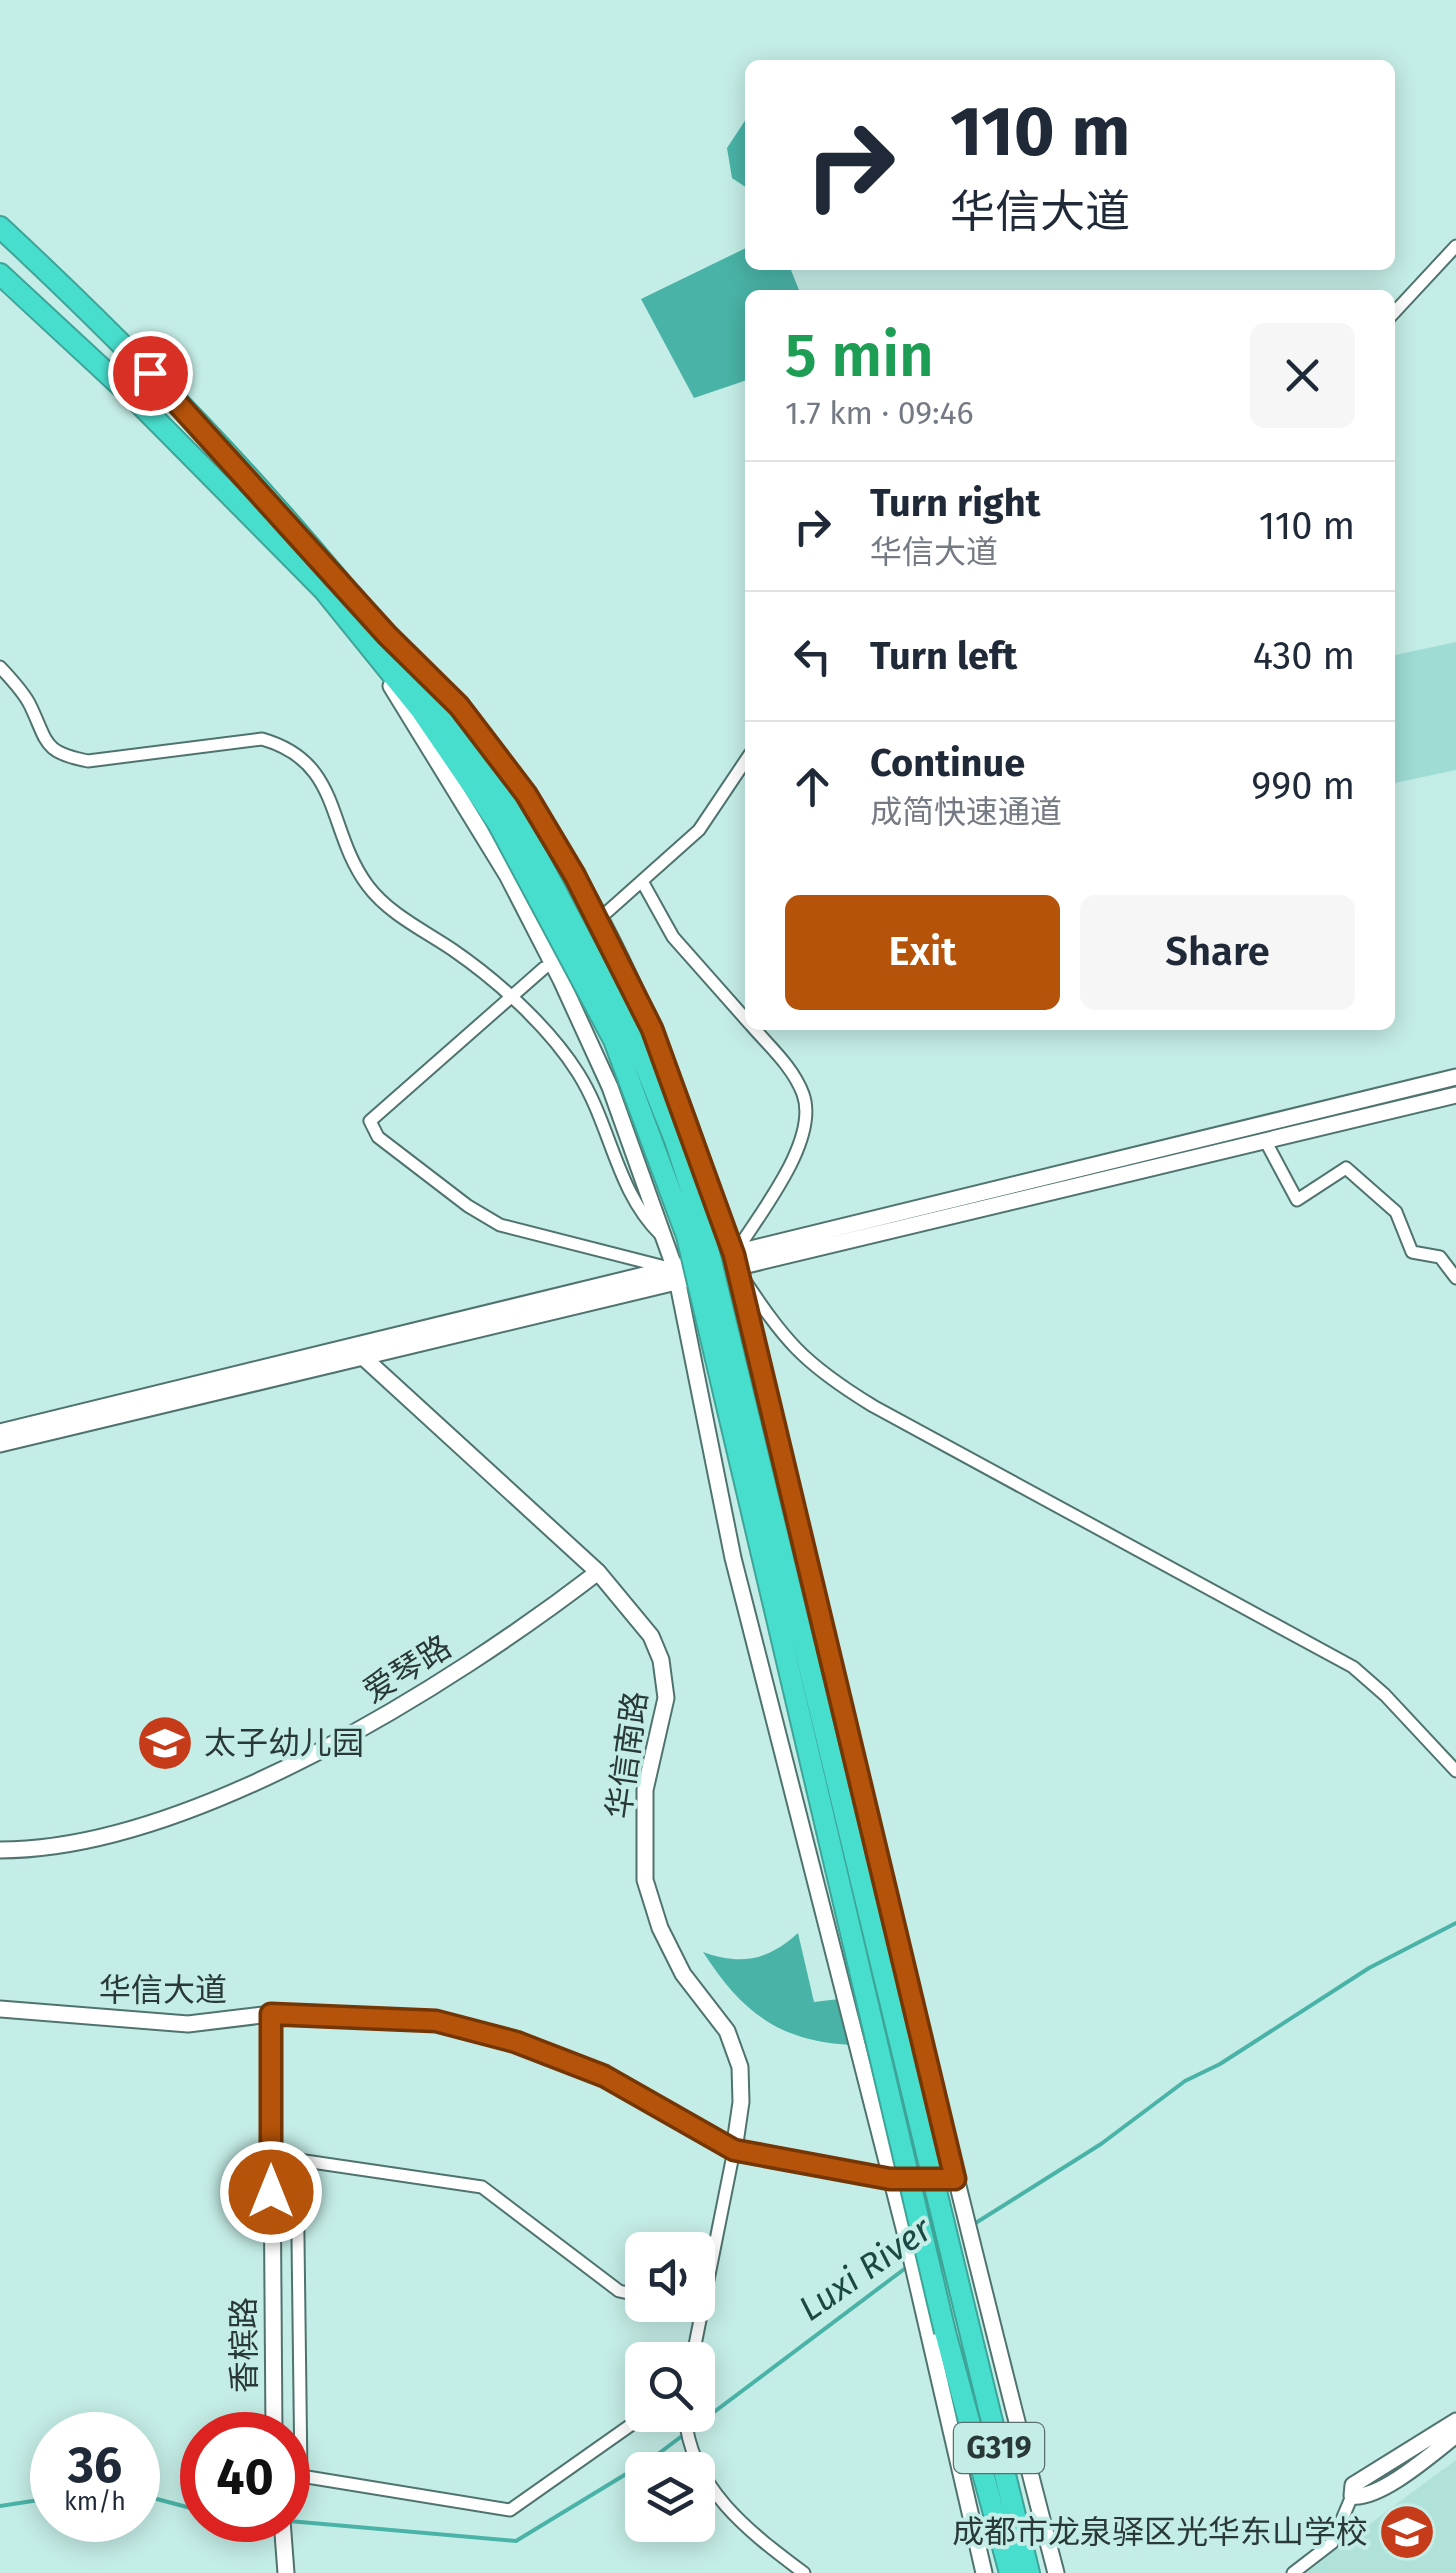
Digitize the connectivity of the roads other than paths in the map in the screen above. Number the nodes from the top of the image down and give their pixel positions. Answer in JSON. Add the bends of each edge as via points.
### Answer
{"nodes":[{"id":1,"x":0,"y":227,"type":"edge"},
{"id":2,"x":1456,"y":246,"type":"edge"},
{"id":3,"x":0,"y":274,"type":"edge"},
{"id":4,"x":1395,"y":312,"type":"edge"},
{"id":5,"x":331,"y":584,"type":"junction"},
{"id":6,"x":351,"y":624,"type":"junction"},
{"id":7,"x":387,"y":635,"type":"junction"},
{"id":8,"x":0,"y":667,"type":"edge"},
{"id":9,"x":745,"y":761,"type":"edge"},
{"id":10,"x":506,"y":819,"type":"junction"},
{"id":11,"x":643,"y":883,"type":"junction"},
{"id":12,"x":607,"y":912,"type":"dead end"},
{"id":13,"x":544,"y":968,"type":"dead end"},
{"id":14,"x":510,"y":999,"type":"junction"},
{"id":15,"x":745,"y":1019,"type":"edge"},
{"id":16,"x":754,"y":1030,"type":"edge"},
{"id":17,"x":1456,"y":1077,"type":"edge"},
{"id":18,"x":1456,"y":1095,"type":"edge"},
{"id":19,"x":1266,"y":1142,"type":"junction"},
{"id":20,"x":663,"y":1237,"type":"junction"},
{"id":21,"x":735,"y":1262,"type":"junction"},
{"id":22,"x":677,"y":1276,"type":"junction"},
{"id":23,"x":1456,"y":1278,"type":"edge"},
{"id":24,"x":362,"y":1352,"type":"junction"},
{"id":25,"x":0,"y":1432,"type":"edge"},
{"id":26,"x":0,"y":1444,"type":"edge"},
{"id":27,"x":598,"y":1572,"type":"junction"},
{"id":28,"x":1456,"y":1771,"type":"edge"},
{"id":29,"x":0,"y":1850,"type":"edge"},
{"id":30,"x":0,"y":2009,"type":"edge"},
{"id":31,"x":271,"y":2014,"type":"junction"},
{"id":32,"x":734,"y":2150,"type":"junction"},
{"id":33,"x":271,"y":2156,"type":"junction"},
{"id":34,"x":297,"y":2160,"type":"junction"},
{"id":35,"x":890,"y":2179,"type":"junction"},
{"id":36,"x":955,"y":2179,"type":"junction"},
{"id":37,"x":715,"y":2244,"type":"edge"},
{"id":38,"x":625,"y":2292,"type":"edge"},
{"id":39,"x":274,"y":2412,"type":"edge"},
{"id":40,"x":1456,"y":2421,"type":"edge"},
{"id":41,"x":625,"y":2429,"type":"edge"},
{"id":42,"x":689,"y":2432,"type":"edge"},
{"id":43,"x":1456,"y":2435,"type":"edge"},
{"id":44,"x":1352,"y":2496,"type":"junction"},
{"id":45,"x":283,"y":2542,"type":"edge"},
{"id":46,"x":286,"y":2573,"type":"edge"},
{"id":47,"x":804,"y":2573,"type":"edge"},
{"id":48,"x":984,"y":2573,"type":"edge"},
{"id":49,"x":1010,"y":2573,"type":"edge"},
{"id":50,"x":1029,"y":2573,"type":"edge"},
{"id":51,"x":1056,"y":2573,"type":"edge"},
{"id":52,"x":1293,"y":2573,"type":"edge"}],
"edges":[{"from":1,"to":5,"type":"highway","number":"G319","via":[[202,426]]},
{"from":2,"to":4,"type":"street"},
{"from":3,"to":5,"type":"highway","number":"G319"},
{"from":5,"to":6,"type":"highway","number":"G319"},
{"from":5,"to":7,"type":"highway","number":"G319"},
{"from":6,"to":10,"type":"highway","number":"G319"},
{"from":6,"to":20,"type":"street","via":[[507,875],[561,980],[610,1087]]},
{"from":7,"to":10,"type":"highway","number":"G319"},
{"from":7,"to":21,"type":"street","via":[[459,706],[526,794],[591,903],[652,1029]]},
{"from":8,"to":14,"type":"street","via":[[29,702],[45,744],[63,756],[88,762],[262,739],[309,760],[368,886]]},
{"from":9,"to":11,"type":"street","via":[[699,830]]},
{"from":10,"to":49,"type":"highway","number":"G319","bridge":true,"via":[[614,1040],[687,1236],[945,2332]]},
{"from":10,"to":50,"type":"highway","number":"G319","bridge":true,"via":[[636,1044],[701,1220]]},
{"from":11,"to":12,"type":"street"},
{"from":11,"to":15,"type":"street","via":[[673,937]]},
{"from":13,"to":14,"type":"street"},
{"from":14,"to":20,"type":"street","via":[[578,1072],[637,1212]]},
{"from":14,"to":22,"type":"street","via":[[371,1126],[486,1218]]},
{"from":16,"to":21,"type":"street","via":[[797,1080],[806,1119],[800,1146]]},
{"from":17,"to":21,"type":"street"},
{"from":18,"to":19,"type":"street"},
{"from":19,"to":21,"type":"street"},
{"from":19,"to":23,"type":"street","via":[[1298,1200],[1346,1168],[1396,1212],[1412,1252],[1440,1257]]},
{"from":20,"to":22,"type":"street"},
{"from":21,"to":22,"type":"street"},
{"from":21,"to":28,"type":"street","via":[[782,1336],[816,1370],[1353,1667]]},
{"from":21,"to":36,"type":"street"},
{"from":22,"to":24,"type":"street"},
{"from":22,"to":35,"type":"street","via":[[734,1558]]},
{"from":24,"to":25,"type":"street"},
{"from":24,"to":26,"type":"street"},
{"from":24,"to":27,"type":"street","name":"华信南路"},
{"from":27,"to":29,"type":"street","name":"爱琴路","via":[[408,1703],[318,1752],[172,1814],[102,1835]]},
{"from":27,"to":32,"type":"street","name":"华信南路","via":[[638,1616],[662,1660],[665,1716],[645,1790],[645,1880],[660,1928],[727,2031],[740,2068]]},
{"from":30,"to":31,"type":"street","name":"华信大道","via":[[188,2024]]},
{"from":31,"to":32,"type":"street","name":"华信大道","via":[[436,2021],[516,2042],[604,2076]]},
{"from":31,"to":33,"type":"street","name":"香槟路"},
{"from":32,"to":35,"type":"street","name":"华信大道"},
{"from":32,"to":37,"type":"street"},
{"from":33,"to":34,"type":"street"},
{"from":33,"to":39,"type":"street","name":"香槟路"},
{"from":34,"to":38,"type":"street","via":[[482,2187]]},
{"from":34,"to":41,"type":"street","via":[[301,2476],[510,2510]]},
{"from":35,"to":36,"type":"street","name":"华信大道"},
{"from":35,"to":48,"type":"street"},
{"from":36,"to":51,"type":"street"},
{"from":40,"to":44,"type":"street","via":[[1353,2485]]},
{"from":42,"to":47,"type":"street","via":[[696,2466],[749,2530]]},
{"from":43,"to":44,"type":"street","via":[[1363,2498]]},
{"from":44,"to":52,"type":"street","via":[[1332,2542]]},
{"from":45,"to":46,"type":"street"}]}
